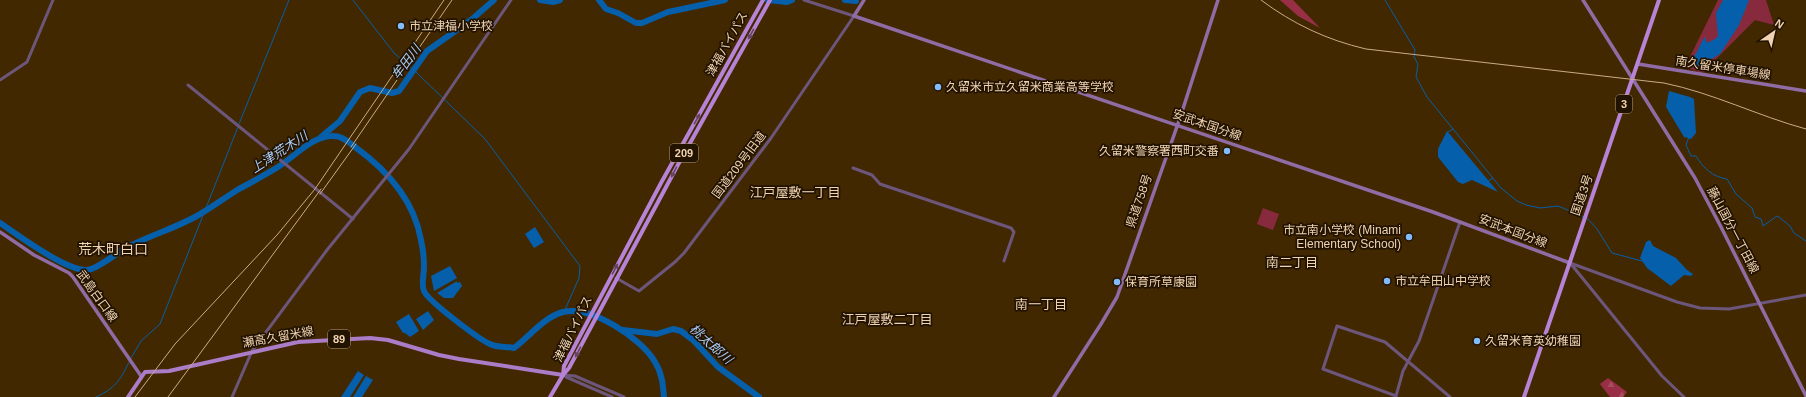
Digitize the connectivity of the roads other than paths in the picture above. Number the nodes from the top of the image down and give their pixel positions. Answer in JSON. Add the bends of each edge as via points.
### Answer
{"nodes":[{"id":1,"x":53,"y":0,"type":"edge"},
{"id":2,"x":511,"y":0,"type":"edge"},
{"id":3,"x":763,"y":0,"type":"edge"},
{"id":4,"x":770,"y":0,"type":"edge"},
{"id":5,"x":804,"y":0,"type":"edge"},
{"id":6,"x":864,"y":0,"type":"edge"},
{"id":7,"x":1218,"y":0,"type":"edge"},
{"id":8,"x":1583,"y":0,"type":"edge"},
{"id":9,"x":1659,"y":0,"type":"edge"},
{"id":10,"x":854,"y":16,"type":"junction"},
{"id":11,"x":1638,"y":64,"type":"junction"},
{"id":12,"x":1633,"y":78,"type":"junction"},
{"id":13,"x":0,"y":80,"type":"edge"},
{"id":14,"x":188,"y":85,"type":"dead end"},
{"id":15,"x":1806,"y":91,"type":"edge"},
{"id":16,"x":1177,"y":125,"type":"junction"},
{"id":17,"x":853,"y":168,"type":"dead end"},
{"id":18,"x":353,"y":219,"type":"junction"},
{"id":19,"x":1460,"y":222,"type":"junction"},
{"id":20,"x":0,"y":232,"type":"edge"},
{"id":21,"x":1004,"y":261,"type":"dead end"},
{"id":22,"x":1570,"y":263,"type":"junction"},
{"id":23,"x":1585,"y":269,"type":"junction"},
{"id":24,"x":616,"y":278,"type":"junction"},
{"id":25,"x":1581,"y":278,"type":"junction"},
{"id":26,"x":1806,"y":295,"type":"edge"},
{"id":27,"x":1760,"y":304,"type":"junction"},
{"id":28,"x":252,"y":352,"type":"junction"},
{"id":29,"x":1408,"y":361,"type":"junction"},
{"id":30,"x":141,"y":376,"type":"junction"},
{"id":31,"x":563,"y":376,"type":"junction"},
{"id":32,"x":1396,"y":396,"type":"edge"},
{"id":33,"x":1806,"y":396,"type":"edge"},
{"id":34,"x":128,"y":397,"type":"edge"},
{"id":35,"x":232,"y":397,"type":"edge"},
{"id":36,"x":550,"y":397,"type":"edge"},
{"id":37,"x":612,"y":397,"type":"edge"},
{"id":38,"x":624,"y":397,"type":"edge"},
{"id":39,"x":1054,"y":397,"type":"edge"},
{"id":40,"x":1450,"y":397,"type":"edge"},
{"id":41,"x":1524,"y":397,"type":"edge"},
{"id":42,"x":1684,"y":397,"type":"edge"}],
"edges":[{"from":1,"to":13,"type":"street","via":[[27,62]]},
{"from":2,"to":18,"type":"street","via":[[423,130]]},
{"from":31,"to":3,"type":"highway","name":"津福バイパス","number":"209","one_way":true,"via":[[564,366],[596,304]]},
{"from":4,"to":24,"type":"highway","name":"津福バイパス","number":"209","one_way":true},
{"from":5,"to":10,"type":"street"},
{"from":6,"to":10,"type":"main road"},
{"from":7,"to":16,"type":"main road","name":"県道758号"},
{"from":8,"to":12,"type":"main road","name":"藤山国分一丁田線"},
{"from":9,"to":11,"type":"highway","name":"国道3号","number":"3"},
{"from":10,"to":16,"type":"main road","name":"安武本国分線"},
{"from":10,"to":24,"type":"street","name":"国道209号旧道","via":[[771,138],[679,258],[639,291]]},
{"from":11,"to":12,"type":"highway","name":"国道3号","number":"3"},
{"from":11,"to":15,"type":"main road","name":"南久留米停車場線"},
{"from":12,"to":22,"type":"highway","name":"国道3号","number":"3"},
{"from":12,"to":27,"type":"main road","name":"藤山国分一丁田線","via":[[1694,178]]},
{"from":14,"to":18,"type":"street"},
{"from":16,"to":19,"type":"main road","name":"安武本国分線"},
{"from":16,"to":39,"type":"main road","name":"県道758号","via":[[1117,297]]},
{"from":17,"to":21,"type":"street","via":[[872,175],[880,184],[1011,228],[1014,232]]},
{"from":18,"to":28,"type":"street"},
{"from":19,"to":22,"type":"main road","name":"安武本国分線"},
{"from":19,"to":29,"type":"street","via":[[1419,341]]},
{"from":20,"to":30,"type":"main road","name":"武島白口線","via":[[74,277]]},
{"from":22,"to":23,"type":"street"},
{"from":22,"to":25,"type":"street"},
{"from":22,"to":41,"type":"highway","name":"国道3号","number":"3"},
{"from":23,"to":25,"type":"street"},
{"from":23,"to":27,"type":"street","via":[[1687,305],[1730,309]]},
{"from":24,"to":31,"type":"highway","name":"津福バイパス","number":"209","one_way":true},
{"from":25,"to":42,"type":"street","via":[[1662,376]]},
{"from":26,"to":27,"type":"street"},
{"from":27,"to":33,"type":"main road","name":"藤山国分一丁田線"},
{"from":28,"to":30,"type":"main road","name":"瀬高久留米線","number":"89","via":[[169,371],[145,372]]},
{"from":28,"to":31,"type":"main road","name":"瀬高久留米線","number":"89","via":[[298,342],[370,338],[388,340],[440,355]]},
{"from":28,"to":35,"type":"street"},
{"from":29,"to":32,"type":"street"},
{"from":29,"to":32,"type":"street","via":[[1385,342],[1338,326],[1323,369]]},
{"from":29,"to":40,"type":"street"},
{"from":30,"to":34,"type":"main road"},
{"from":31,"to":36,"type":"highway","number":"209"},
{"from":31,"to":37,"type":"street"},
{"from":31,"to":38,"type":"street","via":[[575,376]]}]}
